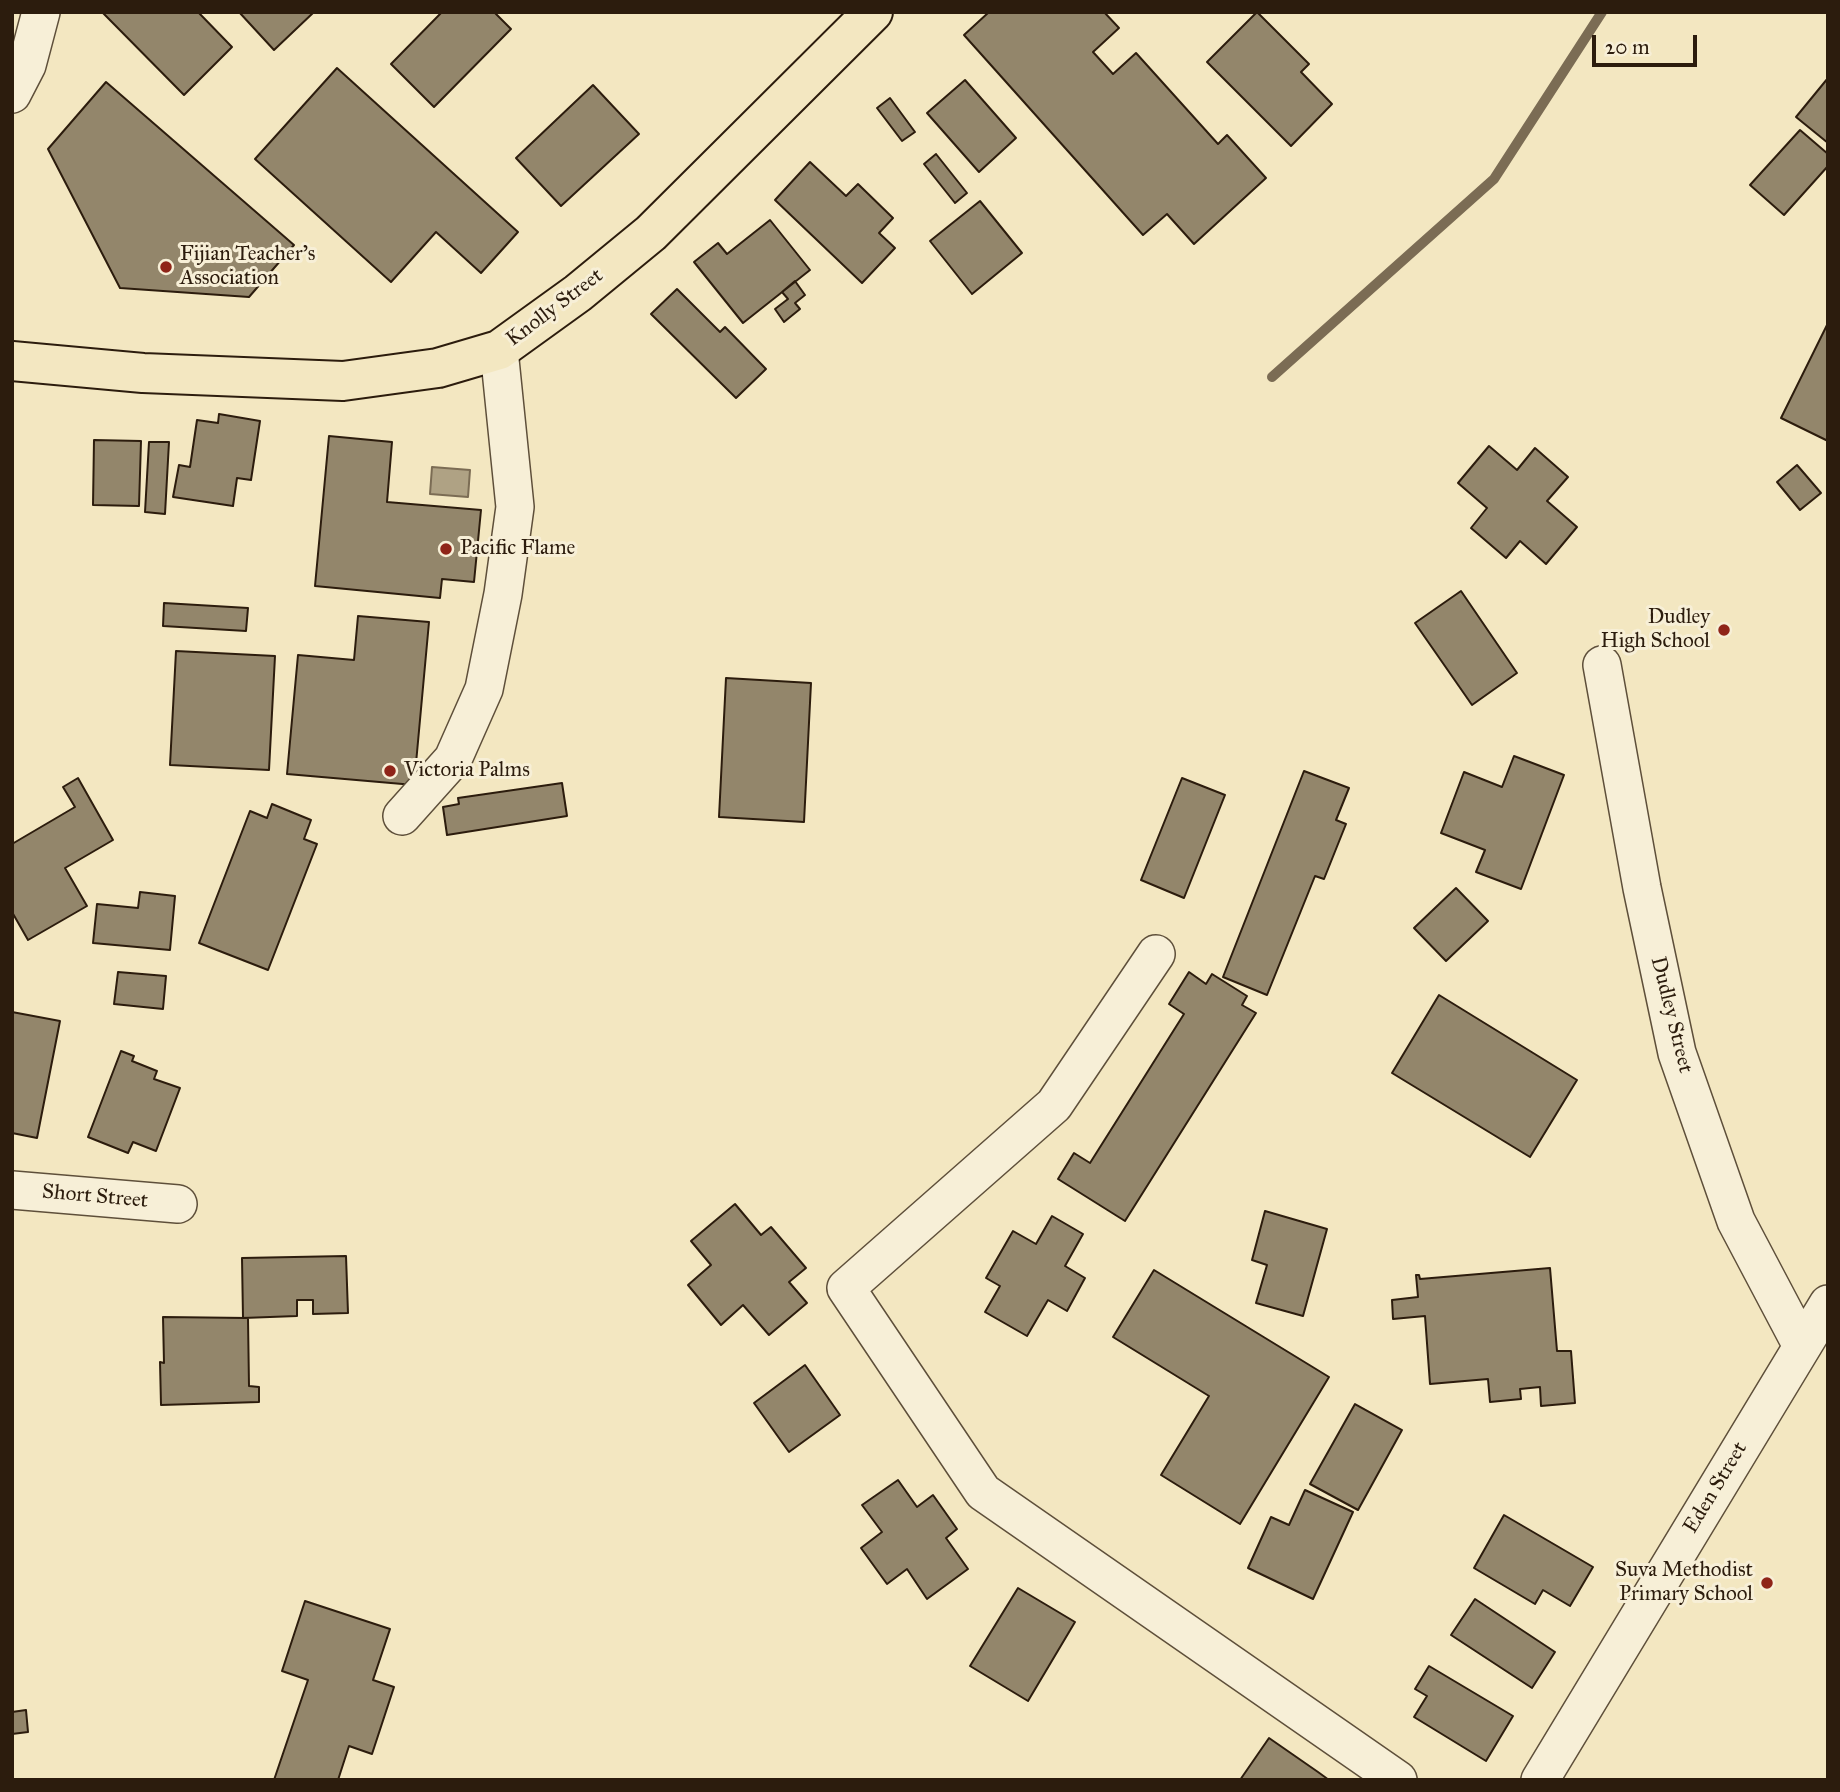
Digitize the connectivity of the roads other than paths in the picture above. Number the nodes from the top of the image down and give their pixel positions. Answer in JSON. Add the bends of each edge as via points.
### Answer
{"nodes":[{"id":1,"x":41,"y":12,"type":"edge"},
{"id":2,"x":873,"y":12,"type":"edge"},
{"id":3,"x":12,"y":94,"type":"edge"},
{"id":4,"x":499,"y":350,"type":"junction"},
{"id":5,"x":12,"y":361,"type":"edge"},
{"id":6,"x":1602,"y":665,"type":"dead end"},
{"id":7,"x":402,"y":816,"type":"dead end"},
{"id":8,"x":1156,"y":954,"type":"dead end"},
{"id":9,"x":12,"y":1190,"type":"edge"},
{"id":10,"x":178,"y":1204,"type":"dead end"},
{"id":11,"x":1828,"y":1304,"type":"edge"},
{"id":12,"x":1802,"y":1346,"type":"junction"},
{"id":13,"x":1398,"y":1780,"type":"edge"},
{"id":14,"x":1540,"y":1780,"type":"edge"}],
"edges":[{"from":1,"to":3,"type":"street","via":[[27,65]]},
{"from":2,"to":4,"type":"main road","name":"Knolly Street","via":[[651,233]]},
{"from":4,"to":5,"type":"main road","name":"Knolly Street","via":[[438,368],[343,381],[143,373]]},
{"from":4,"to":7,"type":"street","via":[[514,507],[484,689],[453,758]]},
{"from":6,"to":12,"type":"street","name":"Dudley Street","via":[[1677,1053],[1736,1221]]},
{"from":8,"to":13,"type":"street","via":[[1054,1105],[846,1288],[984,1492]]},
{"from":9,"to":10,"type":"street","name":"Short Street"},
{"from":11,"to":12,"type":"street","name":"Eden Street"},
{"from":12,"to":14,"type":"street","name":"Eden Street"}]}
